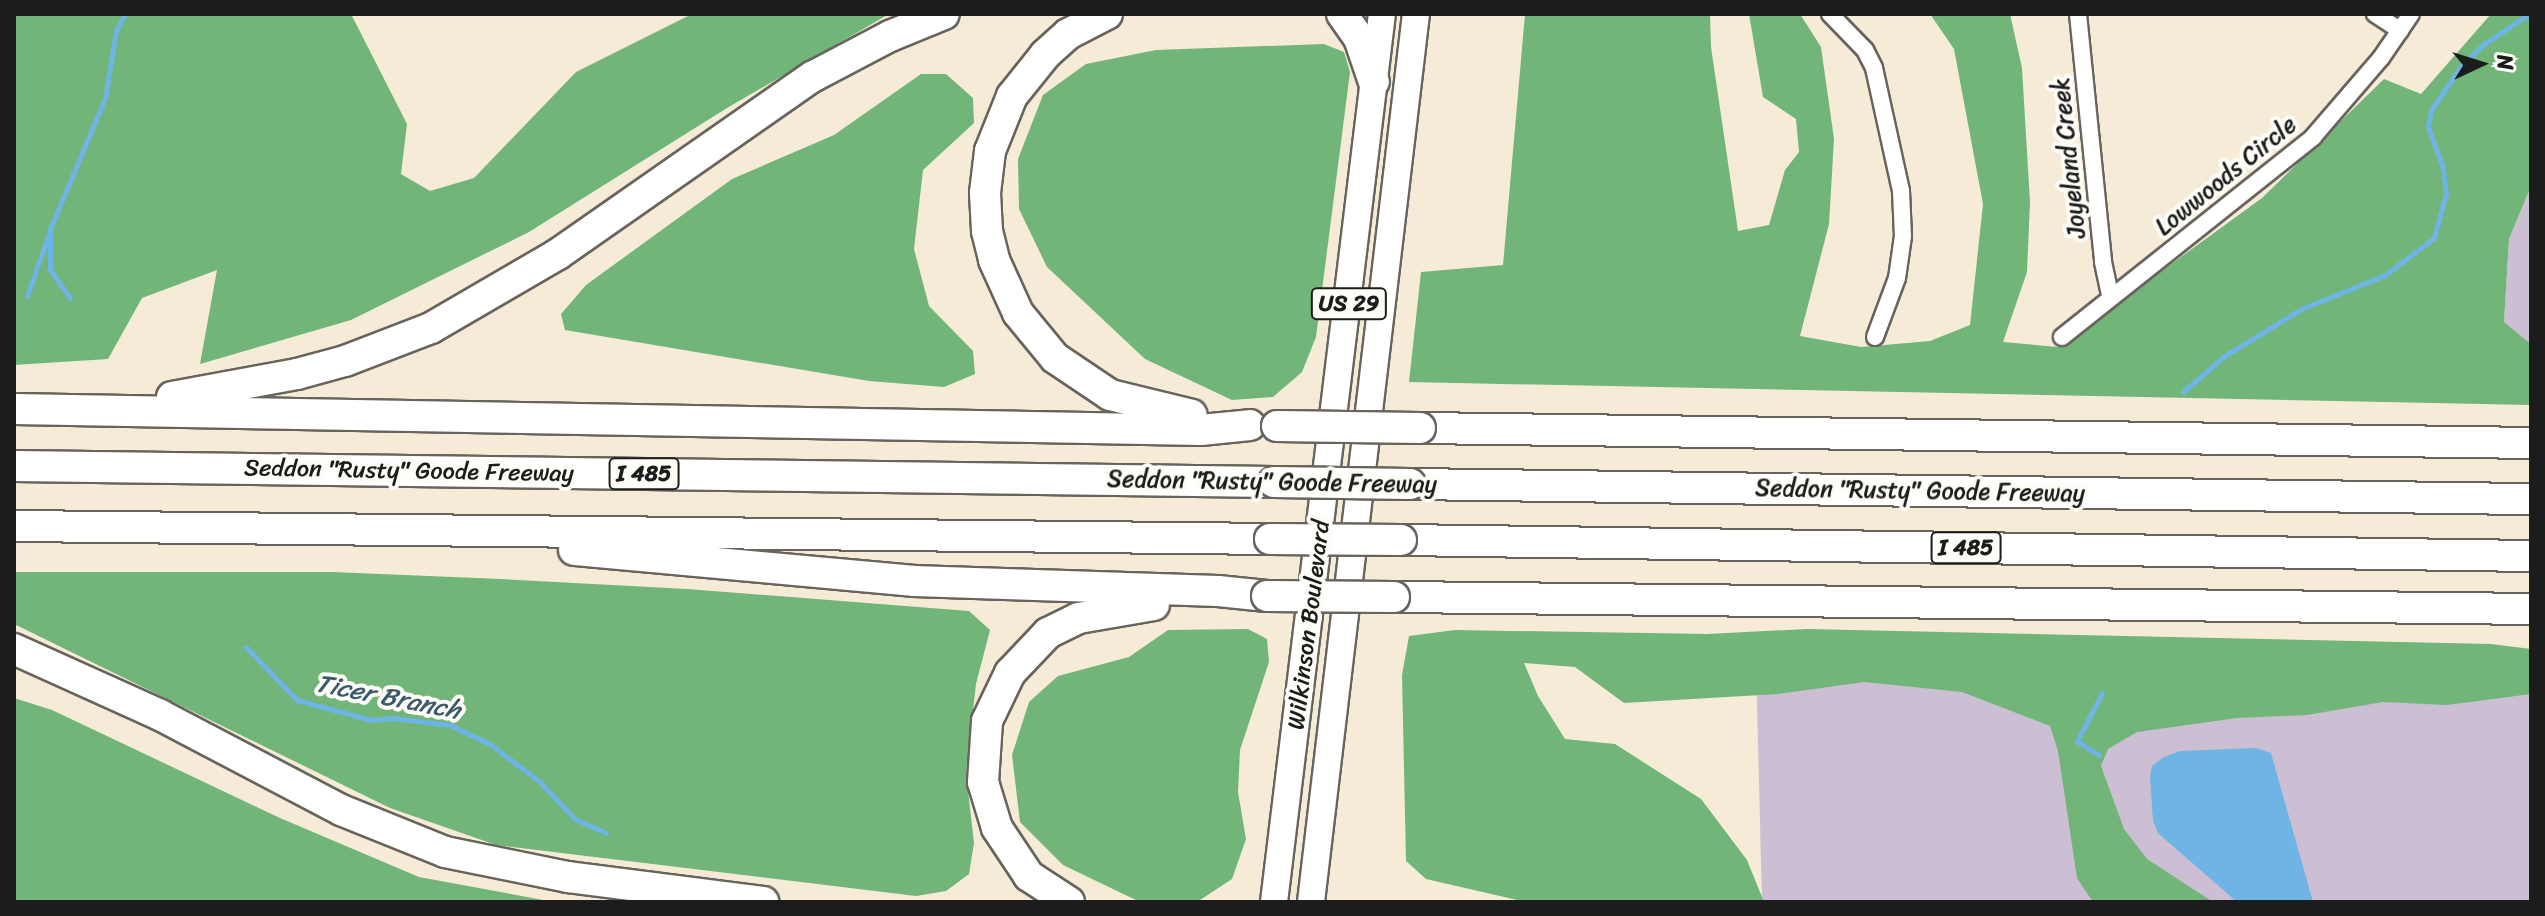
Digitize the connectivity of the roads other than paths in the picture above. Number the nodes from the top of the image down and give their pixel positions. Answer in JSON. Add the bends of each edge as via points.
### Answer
{"nodes":[{"id":1,"x":944,"y":14,"type":"edge"},
{"id":2,"x":1107,"y":14,"type":"edge"},
{"id":3,"x":1342,"y":14,"type":"edge"},
{"id":4,"x":1382,"y":14,"type":"edge"},
{"id":5,"x":1416,"y":14,"type":"edge"},
{"id":6,"x":1830,"y":14,"type":"edge"},
{"id":7,"x":2078,"y":14,"type":"edge"},
{"id":8,"x":2375,"y":14,"type":"edge"},
{"id":9,"x":2411,"y":14,"type":"edge"},
{"id":10,"x":2400,"y":30,"type":"junction"},
{"id":11,"x":1374,"y":82,"type":"junction"},
{"id":12,"x":2110,"y":296,"type":"junction"},
{"id":13,"x":1875,"y":337,"type":"dead end"},
{"id":14,"x":2062,"y":337,"type":"dead end"},
{"id":15,"x":18,"y":409,"type":"edge"},
{"id":16,"x":1263,"y":425,"type":"junction"},
{"id":17,"x":2531,"y":443,"type":"edge"},
{"id":18,"x":14,"y":466,"type":"edge"},
{"id":19,"x":2531,"y":499,"type":"edge"},
{"id":20,"x":14,"y":526,"type":"edge"},
{"id":21,"x":385,"y":532,"type":"junction"},
{"id":22,"x":2531,"y":556,"type":"edge"},
{"id":23,"x":1267,"y":596,"type":"junction"},
{"id":24,"x":2531,"y":609,"type":"edge"},
{"id":25,"x":14,"y":649,"type":"edge"},
{"id":26,"x":763,"y":902,"type":"edge"},
{"id":27,"x":1069,"y":902,"type":"edge"},
{"id":28,"x":1274,"y":902,"type":"edge"},
{"id":29,"x":1311,"y":902,"type":"edge"}],
"edges":[{"from":1,"to":15,"type":"highway","via":[[812,77],[558,254],[431,328],[345,361],[259,383],[159,399]]},
{"from":2,"to":16,"type":"highway","via":[[1068,34],[1045,55],[1005,110],[987,171],[985,214],[994,260],[1018,313],[1055,358],[1079,377],[1139,405]]},
{"from":3,"to":11,"type":"highway","via":[[1359,38]]},
{"from":4,"to":11,"type":"main road","name":"Wilkinson Boulevard","number":"US 29"},
{"from":5,"to":29,"type":"main road","name":"Wilkinson Boulevard","number":"US 29"},
{"from":6,"to":13,"type":"street","via":[[1865,50],[1879,80],[1901,191],[1903,236],[1897,278]]},
{"from":7,"to":12,"type":"street","name":"Joyeland Creek"},
{"from":8,"to":10,"type":"street"},
{"from":9,"to":10,"type":"street","name":"Lowwoods Circle"},
{"from":10,"to":12,"type":"street","name":"Lowwoods Circle","via":[[2313,137]]},
{"from":11,"to":28,"type":"main road","name":"Wilkinson Boulevard","number":"US 29"},
{"from":12,"to":14,"type":"street","name":"Lowwoods Circle"},
{"from":15,"to":16,"type":"highway","via":[[1201,430]]},
{"from":16,"to":17,"type":"highway","bridge":true},
{"from":18,"to":19,"type":"highway","name":"Seddon \"Rusty\" Goode Freeway","number":"I 485","bridge":true},
{"from":20,"to":21,"type":"highway","number":"I 485"},
{"from":21,"to":22,"type":"highway","number":"I 485","bridge":true},
{"from":21,"to":23,"type":"highway","via":[[899,580]]},
{"from":23,"to":24,"type":"highway","bridge":true},
{"from":23,"to":27,"type":"highway","via":[[1147,605],[1079,618],[1048,633],[1010,673],[996,698],[984,741],[988,804],[1010,851],[1029,876]]},
{"from":25,"to":26,"type":"highway","via":[[160,715],[341,810],[445,852],[506,867]]}]}
